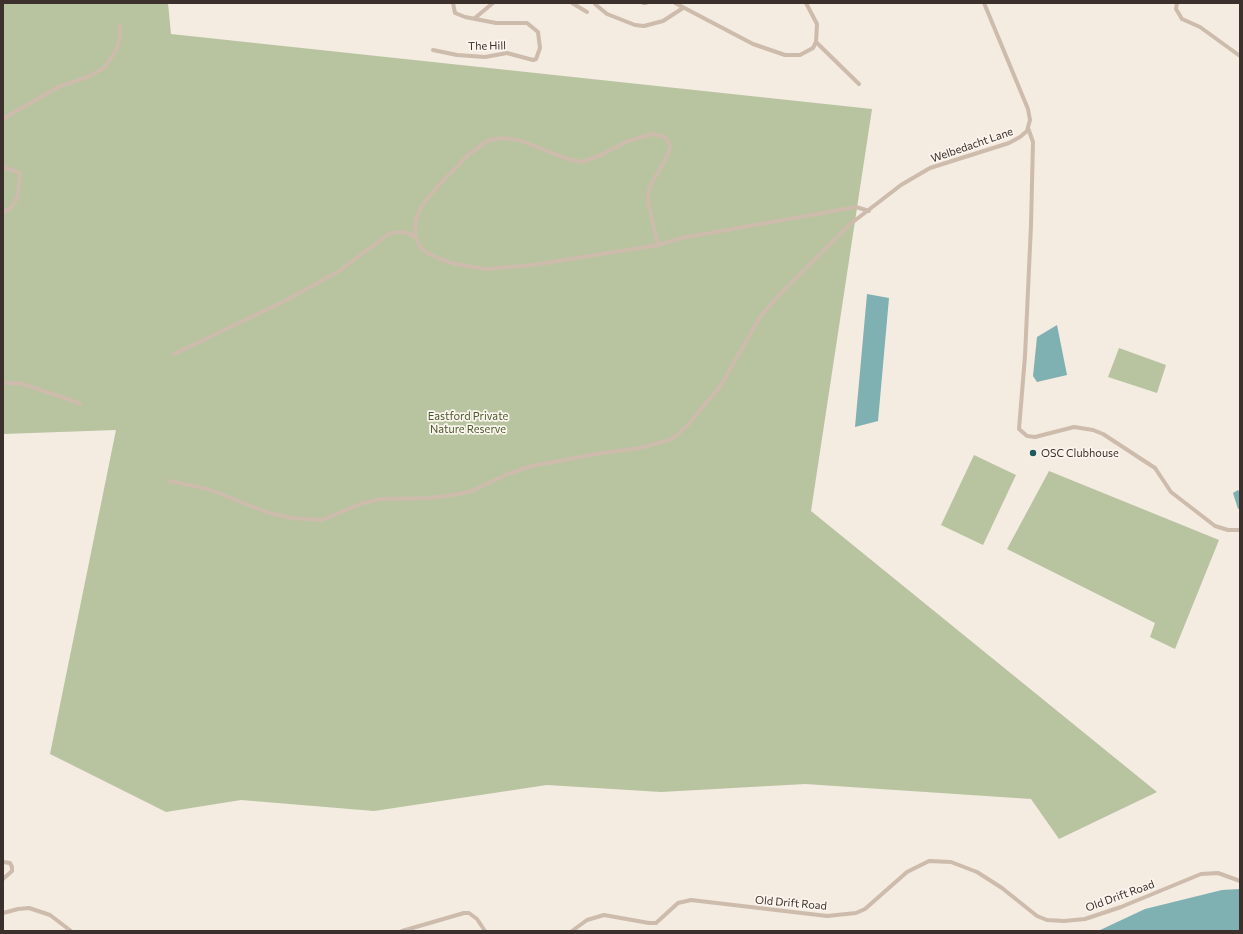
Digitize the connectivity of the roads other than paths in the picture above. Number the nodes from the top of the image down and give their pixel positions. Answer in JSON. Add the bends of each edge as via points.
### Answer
{"nodes":[{"id":1,"x":453,"y":3,"type":"edge"},
{"id":2,"x":493,"y":3,"type":"edge"},
{"id":3,"x":572,"y":3,"type":"edge"},
{"id":4,"x":643,"y":3,"type":"edge"},
{"id":5,"x":646,"y":3,"type":"edge"},
{"id":6,"x":675,"y":3,"type":"edge"},
{"id":7,"x":806,"y":3,"type":"edge"},
{"id":8,"x":984,"y":3,"type":"edge"},
{"id":9,"x":1177,"y":3,"type":"edge"},
{"id":10,"x":595,"y":4,"type":"edge"},
{"id":11,"x":683,"y":8,"type":"junction"},
{"id":12,"x":587,"y":12,"type":"dead end"},
{"id":13,"x":475,"y":18,"type":"junction"},
{"id":14,"x":119,"y":25,"type":"dead end"},
{"id":15,"x":816,"y":42,"type":"junction"},
{"id":16,"x":433,"y":50,"type":"dead end"},
{"id":17,"x":1240,"y":56,"type":"edge"},
{"id":18,"x":858,"y":84,"type":"dead end"},
{"id":19,"x":3,"y":119,"type":"edge"},
{"id":20,"x":1028,"y":128,"type":"junction"},
{"id":21,"x":3,"y":167,"type":"edge"},
{"id":22,"x":869,"y":211,"type":"junction"},
{"id":23,"x":3,"y":213,"type":"edge"},
{"id":24,"x":415,"y":236,"type":"junction"},
{"id":25,"x":658,"y":245,"type":"junction"},
{"id":26,"x":174,"y":354,"type":"dead end"},
{"id":27,"x":3,"y":383,"type":"edge"},
{"id":28,"x":80,"y":404,"type":"dead end"},
{"id":29,"x":170,"y":481,"type":"dead end"},
{"id":30,"x":1240,"y":530,"type":"edge"},
{"id":31,"x":3,"y":862,"type":"edge"},
{"id":32,"x":3,"y":879,"type":"edge"},
{"id":33,"x":1240,"y":881,"type":"edge"},
{"id":34,"x":3,"y":914,"type":"edge"},
{"id":35,"x":71,"y":931,"type":"edge"},
{"id":36,"x":402,"y":931,"type":"edge"},
{"id":37,"x":485,"y":931,"type":"edge"},
{"id":38,"x":572,"y":931,"type":"edge"}],
"edges":[{"from":1,"to":13,"type":"street","name":"The Hill","via":[[455,13]]},
{"from":2,"to":13,"type":"street"},
{"from":3,"to":12,"type":"street"},
{"from":4,"to":5,"type":"street"},
{"from":6,"to":11,"type":"street"},
{"from":7,"to":15,"type":"street","via":[[816,24]]},
{"from":8,"to":20,"type":"street","name":"Welbedacht Lane","via":[[1026,104],[1030,117]]},
{"from":9,"to":17,"type":"street","via":[[1176,9],[1182,19],[1200,27]]},
{"from":10,"to":11,"type":"street","via":[[607,14],[644,26],[663,21]]},
{"from":11,"to":15,"type":"street","via":[[753,44],[785,55],[808,52]]},
{"from":13,"to":16,"type":"street","name":"The Hill","via":[[496,23],[526,23],[533,27],[538,32],[540,48],[536,59],[507,53],[485,57]]},
{"from":14,"to":19,"type":"street","via":[[121,33],[117,49],[105,66],[88,77],[58,87]]},
{"from":15,"to":18,"type":"street"},
{"from":20,"to":22,"type":"street","name":"Welbedacht Lane","via":[[1022,136],[1009,143],[930,168],[901,185]]},
{"from":20,"to":30,"type":"street","via":[[1033,142],[1031,225],[1019,429],[1027,436],[1035,437],[1074,428],[1103,434],[1155,468],[1171,492],[1216,526]]},
{"from":21,"to":23,"type":"street","via":[[20,173],[18,196],[12,207]]},
{"from":22,"to":25,"type":"street","via":[[856,207],[682,238]]},
{"from":22,"to":29,"type":"street","name":"Welbedacht Lane","via":[[849,225],[778,296],[760,317],[721,385],[688,425],[669,440],[640,448],[602,452],[532,466],[460,494],[430,498],[381,499],[363,503],[322,520],[291,518],[269,513],[208,489]]},
{"from":24,"to":25,"type":"street","via":[[420,247],[429,254],[455,264],[486,269],[533,265]]},
{"from":24,"to":25,"type":"street","via":[[416,220],[422,205],[468,155],[489,140],[520,140],[582,162],[626,142],[652,134],[665,138],[671,146],[648,188],[648,202]]},
{"from":24,"to":26,"type":"street","via":[[404,232],[390,233],[339,270],[285,302]]},
{"from":27,"to":28,"type":"street","via":[[20,383]]},
{"from":31,"to":32,"type":"street","via":[[10,863],[12,871]]},
{"from":33,"to":38,"type":"street","name":"Old Drift Road","via":[[1218,873],[1201,874],[1121,908],[1085,919],[1047,920],[1037,916],[977,872],[951,862],[929,862],[907,872],[865,909],[856,913],[827,916],[691,900],[678,903],[656,923],[604,915],[588,920]]},
{"from":34,"to":35,"type":"street","via":[[29,908],[50,915]]},
{"from":36,"to":37,"type":"street","via":[[469,913],[478,919]]}]}
